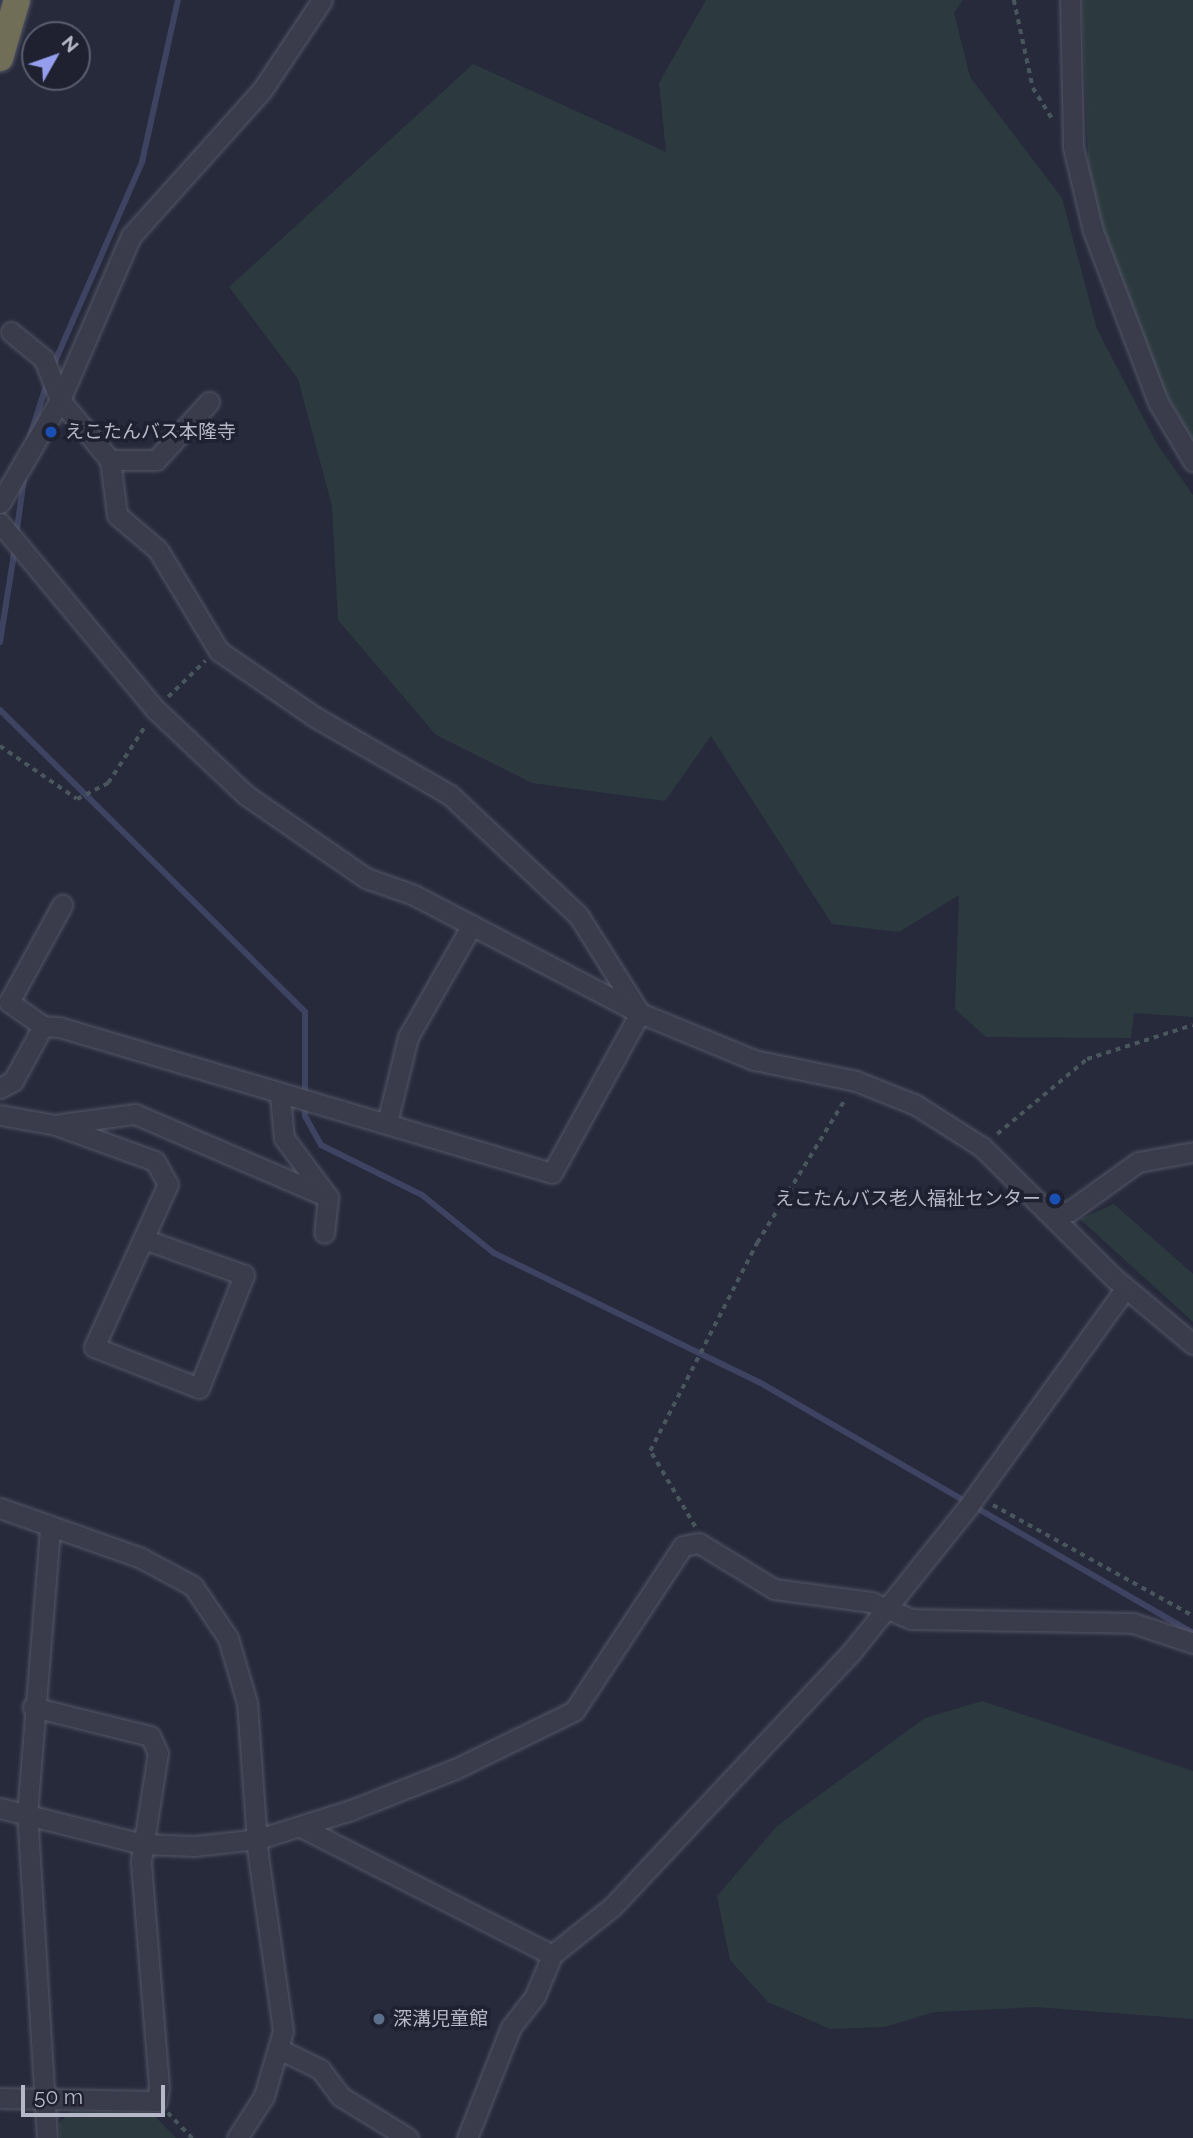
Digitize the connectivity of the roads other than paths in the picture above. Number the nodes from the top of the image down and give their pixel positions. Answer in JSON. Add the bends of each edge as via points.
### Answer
{"nodes":[{"id":1,"x":17,"y":0,"type":"edge"},
{"id":2,"x":323,"y":0,"type":"edge"},
{"id":3,"x":1070,"y":0,"type":"edge"},
{"id":4,"x":0,"y":58,"type":"edge"},
{"id":5,"x":11,"y":332,"type":"dead end"},
{"id":6,"x":60,"y":400,"type":"junction"},
{"id":7,"x":209,"y":402,"type":"dead end"},
{"id":8,"x":110,"y":460,"type":"junction"},
{"id":9,"x":1193,"y":461,"type":"edge"},
{"id":10,"x":0,"y":503,"type":"edge"},
{"id":11,"x":4,"y":527,"type":"edge"},
{"id":12,"x":62,"y":905,"type":"dead end"},
{"id":13,"x":472,"y":925,"type":"junction"},
{"id":14,"x":640,"y":1013,"type":"junction"},
{"id":15,"x":43,"y":1026,"type":"junction"},
{"id":16,"x":0,"y":1088,"type":"edge"},
{"id":17,"x":280,"y":1096,"type":"junction"},
{"id":18,"x":0,"y":1115,"type":"edge"},
{"id":19,"x":387,"y":1124,"type":"junction"},
{"id":20,"x":56,"y":1125,"type":"junction"},
{"id":21,"x":1193,"y":1152,"type":"edge"},
{"id":22,"x":328,"y":1197,"type":"junction"},
{"id":23,"x":1054,"y":1214,"type":"junction"},
{"id":24,"x":324,"y":1233,"type":"dead end"},
{"id":25,"x":144,"y":1239,"type":"junction"},
{"id":26,"x":1125,"y":1289,"type":"junction"},
{"id":27,"x":1193,"y":1343,"type":"edge"},
{"id":28,"x":0,"y":1508,"type":"edge"},
{"id":29,"x":50,"y":1529,"type":"junction"},
{"id":30,"x":888,"y":1608,"type":"junction"},
{"id":31,"x":1193,"y":1643,"type":"edge"},
{"id":32,"x":33,"y":1707,"type":"junction"},
{"id":33,"x":0,"y":1808,"type":"edge"},
{"id":34,"x":27,"y":1815,"type":"junction"},
{"id":35,"x":301,"y":1827,"type":"junction"},
{"id":36,"x":258,"y":1839,"type":"junction"},
{"id":37,"x":142,"y":1844,"type":"junction"},
{"id":38,"x":552,"y":1955,"type":"junction"},
{"id":39,"x":279,"y":2049,"type":"junction"},
{"id":40,"x":0,"y":2098,"type":"edge"},
{"id":41,"x":45,"y":2100,"type":"junction"},
{"id":42,"x":47,"y":2138,"type":"edge"},
{"id":43,"x":237,"y":2138,"type":"edge"},
{"id":44,"x":408,"y":2138,"type":"edge"},
{"id":45,"x":467,"y":2138,"type":"edge"}],
"edges":[{"from":1,"to":4,"type":"highway"},
{"from":2,"to":6,"type":"street","via":[[262,90],[131,236]]},
{"from":3,"to":9,"type":"street","via":[[1073,147],[1093,231],[1158,402]]},
{"from":5,"to":6,"type":"street","via":[[48,370]]},
{"from":6,"to":8,"type":"street"},
{"from":6,"to":10,"type":"street"},
{"from":7,"to":8,"type":"street","via":[[156,460]]},
{"from":8,"to":14,"type":"street","via":[[117,515],[158,550],[219,651],[315,717],[450,795],[578,915]]},
{"from":11,"to":13,"type":"street","via":[[156,710],[246,795],[366,878]]},
{"from":12,"to":15,"type":"street","via":[[9,1003]]},
{"from":13,"to":14,"type":"street"},
{"from":13,"to":19,"type":"street","via":[[408,1037]]},
{"from":14,"to":19,"type":"street","via":[[552,1172]]},
{"from":14,"to":23,"type":"street","via":[[754,1060],[856,1081],[916,1105],[982,1147]]},
{"from":15,"to":16,"type":"street","via":[[13,1081]]},
{"from":15,"to":17,"type":"street"},
{"from":17,"to":19,"type":"street"},
{"from":17,"to":22,"type":"street","via":[[284,1138]]},
{"from":18,"to":20,"type":"street"},
{"from":20,"to":22,"type":"street","via":[[135,1114]]},
{"from":20,"to":25,"type":"street","via":[[155,1161],[168,1184]]},
{"from":21,"to":23,"type":"street","via":[[1138,1162],[1070,1211]]},
{"from":22,"to":24,"type":"street"},
{"from":23,"to":26,"type":"street"},
{"from":25,"to":25,"type":"street","via":[[94,1347],[199,1388],[244,1275]]},
{"from":26,"to":27,"type":"street"},
{"from":26,"to":30,"type":"street","via":[[972,1501]]},
{"from":28,"to":29,"type":"street"},
{"from":29,"to":32,"type":"street"},
{"from":29,"to":36,"type":"street","via":[[141,1558],[193,1587],[228,1638],[247,1703]]},
{"from":30,"to":31,"type":"street","via":[[911,1619],[1133,1623]]},
{"from":30,"to":35,"type":"street","via":[[774,1589],[699,1543],[683,1546],[574,1711],[456,1769]]},
{"from":30,"to":38,"type":"street","via":[[612,1907]]},
{"from":32,"to":34,"type":"street"},
{"from":32,"to":37,"type":"street","via":[[150,1736],[158,1753]]},
{"from":33,"to":34,"type":"street"},
{"from":34,"to":37,"type":"street"},
{"from":34,"to":41,"type":"street"},
{"from":35,"to":36,"type":"street"},
{"from":35,"to":38,"type":"street"},
{"from":36,"to":37,"type":"street"},
{"from":36,"to":39,"type":"street","via":[[283,2031]]},
{"from":37,"to":41,"type":"street","via":[[157,2101]]},
{"from":38,"to":45,"type":"street","via":[[535,1996],[511,2027]]},
{"from":39,"to":43,"type":"street","via":[[264,2096]]},
{"from":39,"to":44,"type":"street","via":[[320,2069],[340,2096]]},
{"from":40,"to":41,"type":"street"},
{"from":41,"to":42,"type":"street"}]}
